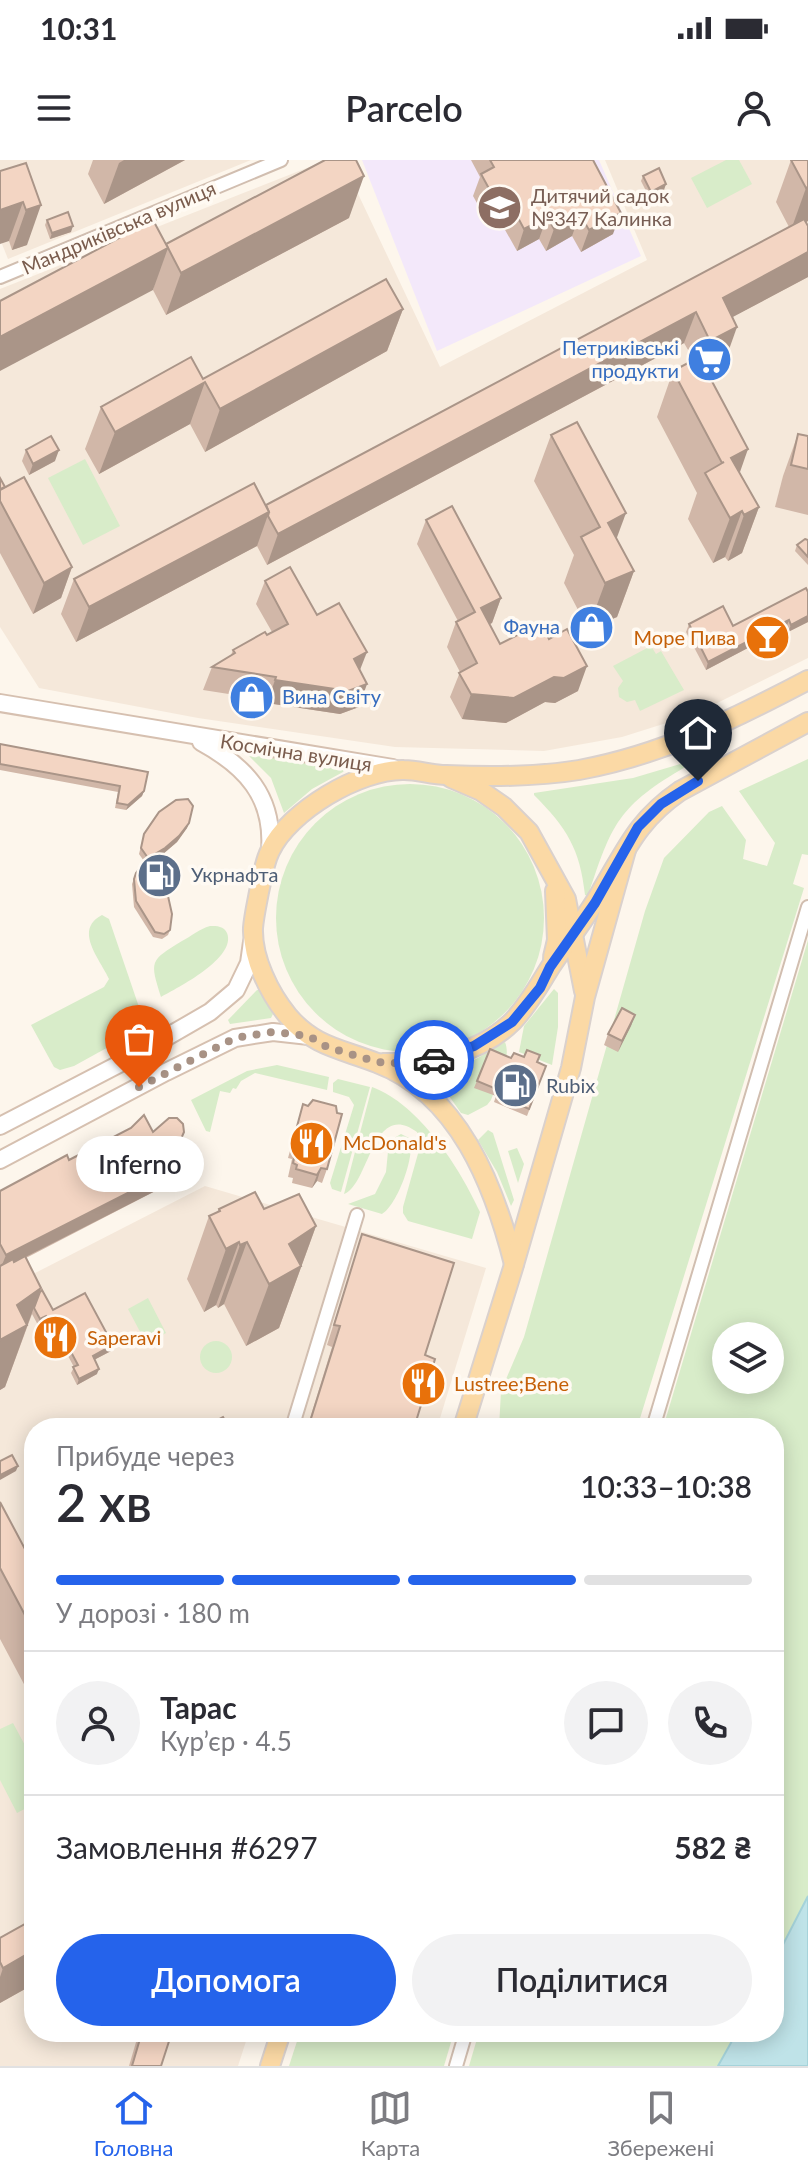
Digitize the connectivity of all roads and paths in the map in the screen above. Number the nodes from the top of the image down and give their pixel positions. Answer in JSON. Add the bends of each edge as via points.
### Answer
{"nodes":[{"id":1,"x":281,"y":160,"type":"edge"},
{"id":2,"x":0,"y":277,"type":"edge"},
{"id":3,"x":808,"y":680,"type":"edge"},
{"id":4,"x":0,"y":703,"type":"edge"},
{"id":5,"x":808,"y":722,"type":"edge"},
{"id":6,"x":189,"y":736,"type":"junction"},
{"id":7,"x":403,"y":770,"type":"junction"},
{"id":8,"x":444,"y":775,"type":"junction"},
{"id":9,"x":270,"y":850,"type":"junction"},
{"id":10,"x":626,"y":850,"type":"junction"},
{"id":11,"x":546,"y":862,"type":"junction"},
{"id":12,"x":808,"y":907,"type":"edge"},
{"id":13,"x":253,"y":929,"type":"junction"},
{"id":14,"x":575,"y":933,"type":"junction"},
{"id":15,"x":550,"y":967,"type":"junction"},
{"id":16,"x":585,"y":997,"type":"junction"},
{"id":17,"x":309,"y":1036,"type":"junction"},
{"id":18,"x":377,"y":1062,"type":"junction"},
{"id":19,"x":0,"y":1126,"type":"edge"},
{"id":20,"x":0,"y":1160,"type":"edge"},
{"id":21,"x":357,"y":1215,"type":"dead end"},
{"id":22,"x":514,"y":1264,"type":"junction"},
{"id":23,"x":295,"y":1418,"type":"edge"},
{"id":24,"x":466,"y":1418,"type":"edge"},
{"id":25,"x":656,"y":1418,"type":"edge"},
{"id":26,"x":278,"y":2042,"type":"edge"},
{"id":27,"x":463,"y":2042,"type":"edge"},
{"id":28,"x":270,"y":2066,"type":"edge"},
{"id":29,"x":456,"y":2066,"type":"edge"}],
"edges":[{"from":1,"to":2,"type":"street","name":"Мандриківська вулиця"},
{"from":3,"to":8,"type":"main road","via":[[725,723],[653,752],[578,770]]},
{"from":4,"to":6,"type":"main road","name":"Космічна вулиця"},
{"from":5,"to":10,"type":"main road","via":[[671,798],[638,827]]},
{"from":6,"to":7,"type":"main road","name":"Космічна вулиця"},
{"from":6,"to":9,"type":"main road","name":"Космічна вулиця","via":[[227,756],[260,793]]},
{"from":7,"to":8,"type":"main road"},
{"from":7,"to":9,"type":"main road","via":[[356,781],[314,803]]},
{"from":8,"to":11,"type":"main road","via":[[504,807],[529,832]]},
{"from":9,"to":13,"type":"main road"},
{"from":10,"to":14,"type":"main road"},
{"from":10,"to":16,"type":"main road"},
{"from":11,"to":14,"type":"main road","via":[[566,899]]},
{"from":11,"to":15,"type":"main road","via":[[557,897],[557,940]]},
{"from":12,"to":25,"type":"street"},
{"from":13,"to":17,"type":"main road","via":[[270,990]]},
{"from":13,"to":19,"type":"main road","via":[[249,963],[236,990],[210,1012]]},
{"from":14,"to":15,"type":"main road"},
{"from":14,"to":16,"type":"main road"},
{"from":15,"to":18,"type":"main road","via":[[512,1022],[484,1041],[443,1058],[412,1064]]},
{"from":16,"to":22,"type":"main road","via":[[571,1068]]},
{"from":17,"to":18,"type":"main road"},
{"from":17,"to":20,"type":"main road","via":[[273,1032],[235,1038]]},
{"from":18,"to":22,"type":"main road","via":[[427,1092],[461,1132],[493,1193]]},
{"from":21,"to":23,"type":"street"},
{"from":22,"to":24,"type":"main road"},
{"from":26,"to":28,"type":"main road"},
{"from":27,"to":29,"type":"street"}]}
